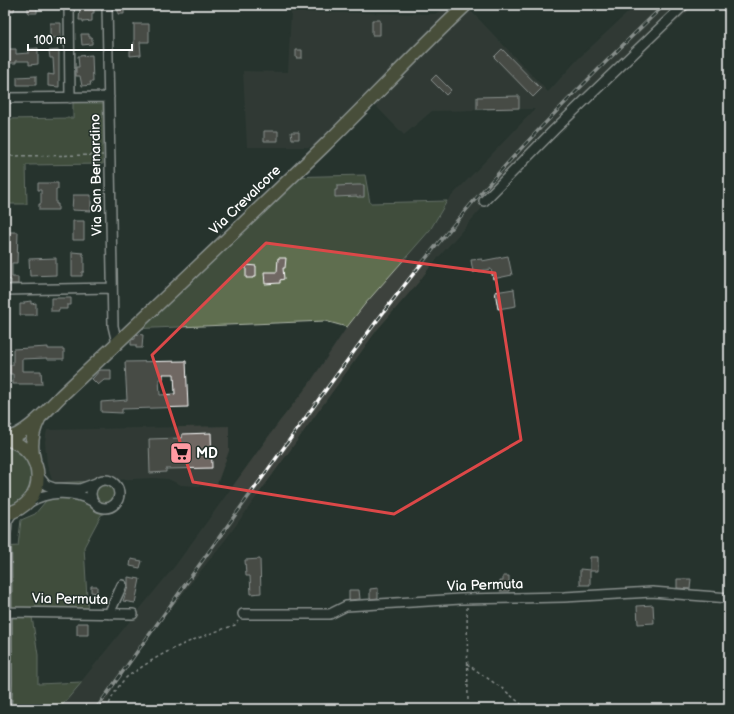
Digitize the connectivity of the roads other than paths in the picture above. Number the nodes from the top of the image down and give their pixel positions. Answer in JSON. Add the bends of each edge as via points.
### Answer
{"nodes":[{"id":1,"x":69,"y":5,"type":"edge"},
{"id":2,"x":107,"y":5,"type":"edge"},
{"id":3,"x":455,"y":5,"type":"edge"},
{"id":4,"x":466,"y":5,"type":"edge"},
{"id":5,"x":684,"y":5,"type":"edge"},
{"id":6,"x":437,"y":32,"type":"junction"},
{"id":7,"x":109,"y":97,"type":"junction"},
{"id":8,"x":5,"y":98,"type":"edge"},
{"id":9,"x":70,"y":98,"type":"junction"},
{"id":10,"x":484,"y":201,"type":"dead end"},
{"id":11,"x":112,"y":288,"type":"junction"},
{"id":12,"x":5,"y":290,"type":"edge"},
{"id":13,"x":118,"y":343,"type":"junction"},
{"id":14,"x":42,"y":415,"type":"junction"},
{"id":15,"x":5,"y":439,"type":"edge"},
{"id":16,"x":34,"y":460,"type":"junction"},
{"id":17,"x":37,"y":474,"type":"junction"},
{"id":18,"x":96,"y":483,"type":"junction"},
{"id":19,"x":92,"y":501,"type":"junction"},
{"id":20,"x":23,"y":506,"type":"junction"},
{"id":21,"x":8,"y":513,"type":"edge"},
{"id":22,"x":5,"y":549,"type":"edge"},
{"id":23,"x":122,"y":585,"type":"dead end"},
{"id":24,"x":729,"y":598,"type":"edge"},
{"id":25,"x":6,"y":612,"type":"junction"},
{"id":26,"x":109,"y":614,"type":"junction"},
{"id":27,"x":133,"y":614,"type":"dead end"},
{"id":28,"x":243,"y":614,"type":"dead end"},
{"id":29,"x":6,"y":709,"type":"edge"}],
"edges":[{"from":1,"to":9,"type":"street"},
{"from":2,"to":7,"type":"street","name":"Via San Bernardino"},
{"from":3,"to":6,"type":"main road"},
{"from":4,"to":6,"type":"main road","name":"Via Crevalcore"},
{"from":5,"to":10,"type":"street"},
{"from":6,"to":13,"type":"main road","name":"Via Crevalcore","via":[[394,77]]},
{"from":7,"to":9,"type":"street"},
{"from":7,"to":11,"type":"street","name":"Via San Bernardino"},
{"from":8,"to":9,"type":"street"},
{"from":11,"to":12,"type":"street"},
{"from":11,"to":13,"type":"street","name":"Via San Bernardino","via":[[113,329]]},
{"from":13,"to":14,"type":"main road","name":"Via Crevalcore"},
{"from":14,"to":15,"type":"main road","name":"Via Crevalcore","via":[[18,435]]},
{"from":14,"to":16,"type":"main road","name":"Via Crevalcore","via":[[32,437]]},
{"from":15,"to":16,"type":"main road","name":"Via Crevalcore","via":[[22,446]]},
{"from":16,"to":17,"type":"main road","name":"Via Crevalcore"},
{"from":17,"to":18,"type":"street","via":[[46,485],[54,488],[80,490]]},
{"from":17,"to":20,"type":"main road","name":"Via Crevalcore","via":[[34,493]]},
{"from":18,"to":19,"type":"street","via":[[91,491]]},
{"from":18,"to":19,"type":"street","via":[[105,480],[114,483],[119,490],[119,498],[114,506],[107,509],[98,507]]},
{"from":19,"to":20,"type":"street","via":[[80,495],[54,493],[41,496]]},
{"from":20,"to":21,"type":"main road","name":"Via Crevalcore"},
{"from":21,"to":22,"type":"street"},
{"from":22,"to":25,"type":"street"},
{"from":23,"to":26,"type":"street"},
{"from":24,"to":28,"type":"street","name":"Via Permuta","via":[[652,592],[346,606],[330,614]]},
{"from":25,"to":26,"type":"street","name":"Via Permuta"},
{"from":25,"to":29,"type":"street"},
{"from":26,"to":27,"type":"street","name":"Via Permuta"}]}
